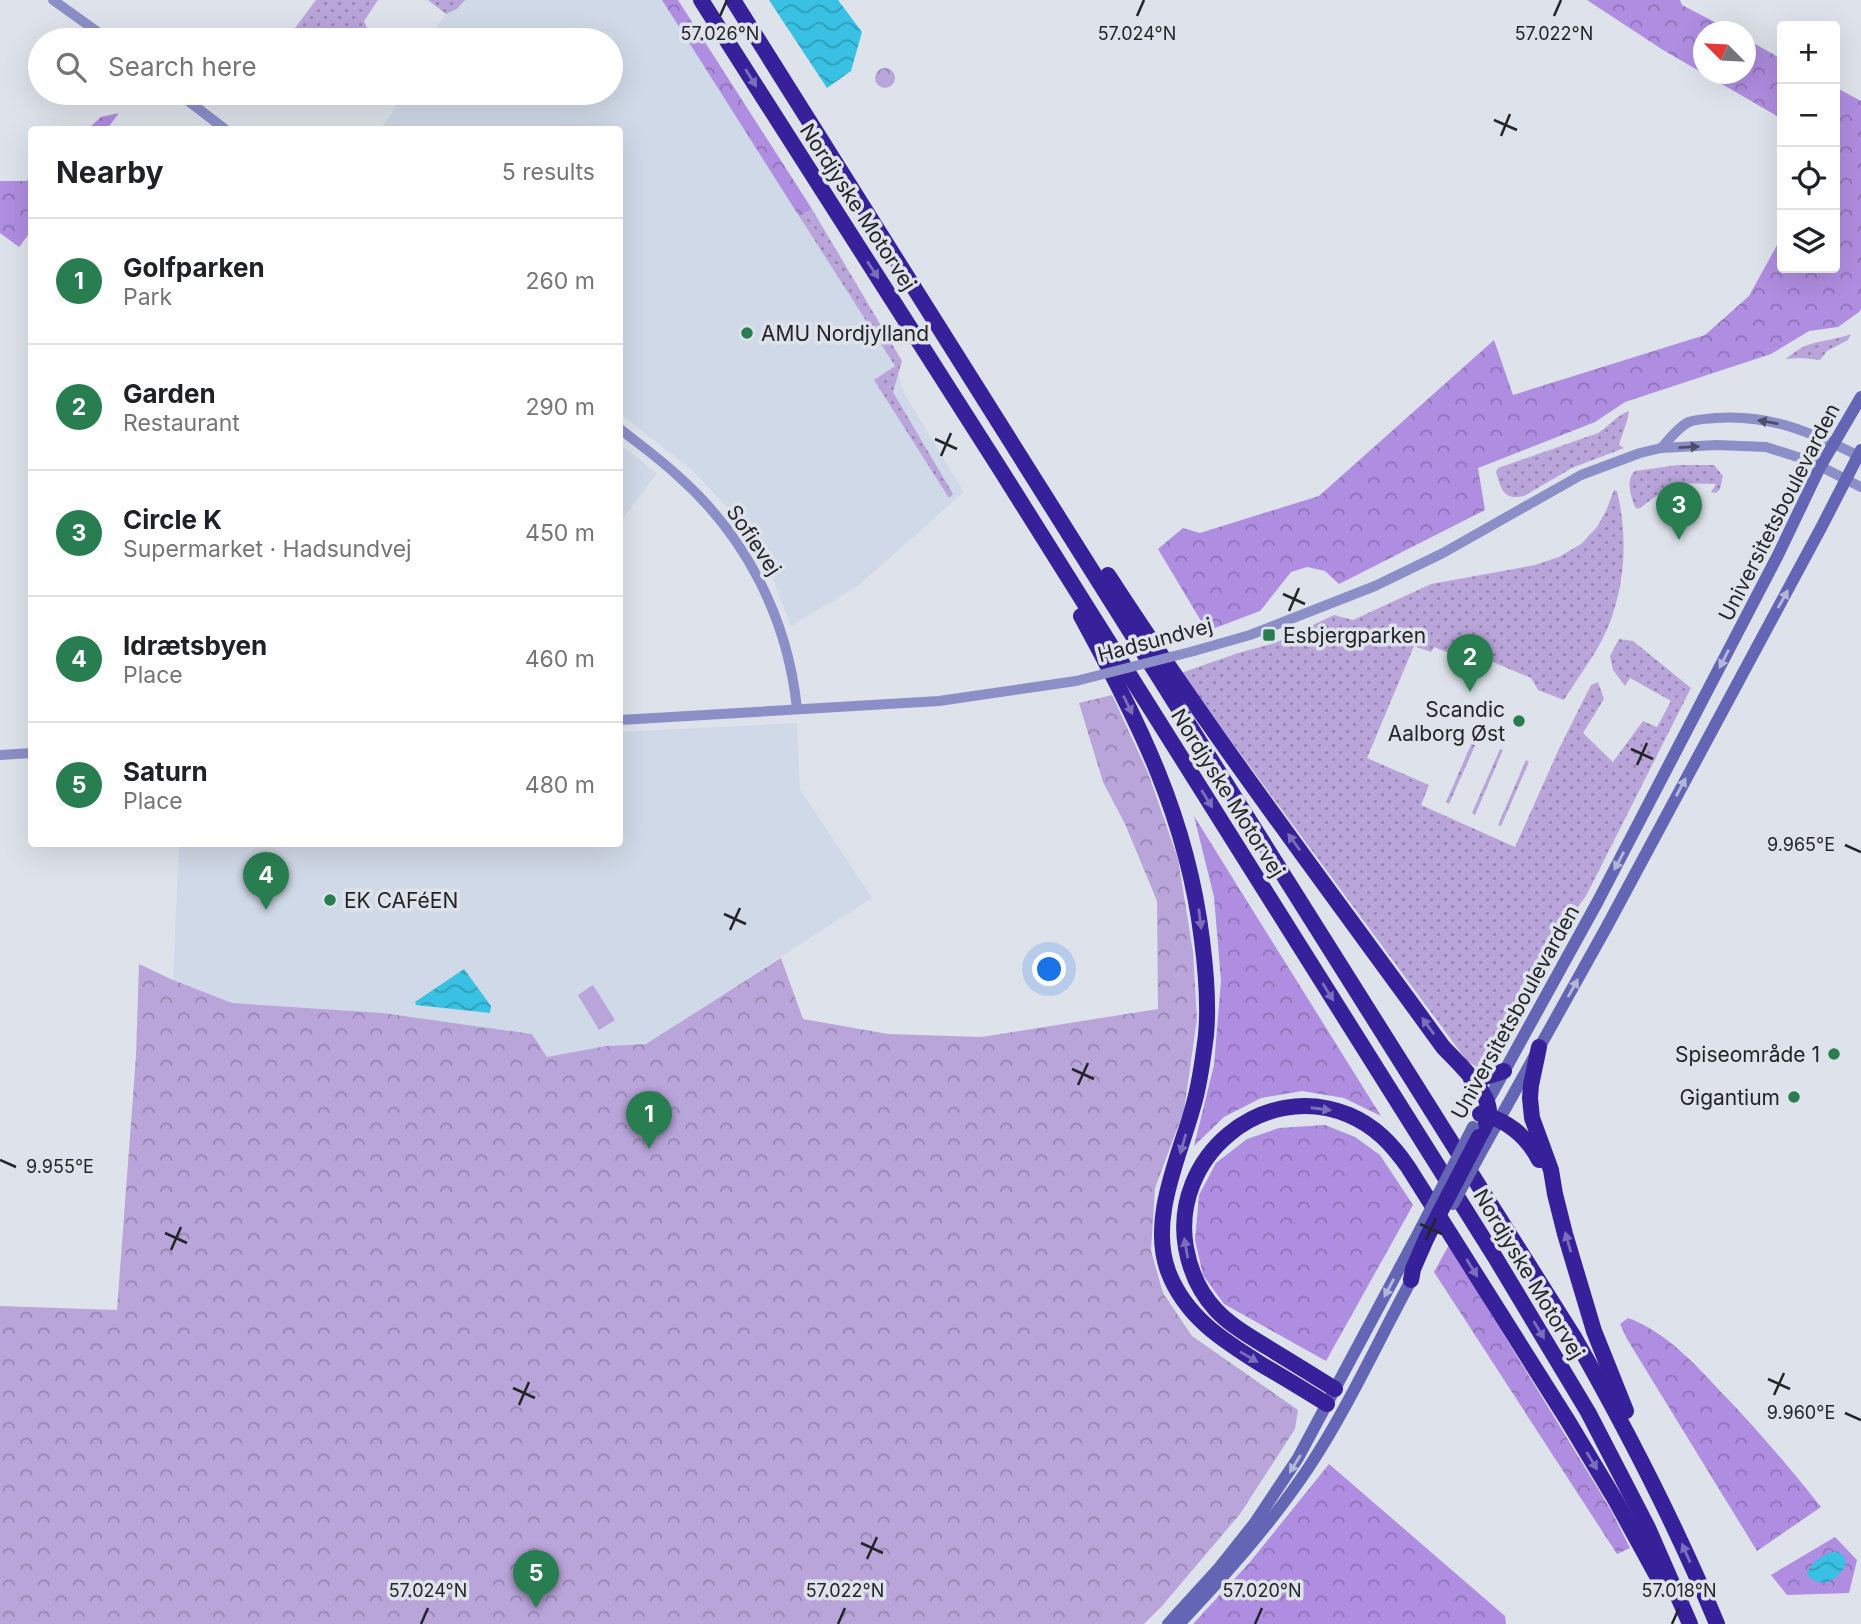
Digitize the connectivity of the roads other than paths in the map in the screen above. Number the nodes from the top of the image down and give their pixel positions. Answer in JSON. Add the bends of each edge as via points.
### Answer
{"nodes":[{"id":1,"x":53,"y":0,"type":"edge"},
{"id":2,"x":701,"y":0,"type":"edge"},
{"id":3,"x":733,"y":0,"type":"edge"},
{"id":4,"x":92,"y":28,"type":"edge"},
{"id":5,"x":194,"y":105,"type":"edge"},
{"id":6,"x":221,"y":126,"type":"edge"},
{"id":7,"x":919,"y":294,"type":"junction"},
{"id":8,"x":1861,"y":397,"type":"edge"},
{"id":9,"x":623,"y":431,"type":"edge"},
{"id":10,"x":1833,"y":443,"type":"junction"},
{"id":11,"x":1661,"y":448,"type":"junction"},
{"id":12,"x":1860,"y":454,"type":"edge"},
{"id":13,"x":1820,"y":467,"type":"junction"},
{"id":14,"x":1002,"y":472,"type":"junction"},
{"id":15,"x":1846,"y":479,"type":"junction"},
{"id":16,"x":1861,"y":487,"type":"edge"},
{"id":17,"x":797,"y":709,"type":"junction"},
{"id":18,"x":623,"y":720,"type":"edge"},
{"id":19,"x":28,"y":753,"type":"edge"},
{"id":20,"x":0,"y":755,"type":"edge"},
{"id":21,"x":1539,"y":1047,"type":"junction"},
{"id":22,"x":1504,"y":1071,"type":"junction"},
{"id":23,"x":1471,"y":1079,"type":"junction"},
{"id":24,"x":1484,"y":1123,"type":"junction"},
{"id":25,"x":1555,"y":1194,"type":"junction"},
{"id":26,"x":1426,"y":1236,"type":"junction"},
{"id":27,"x":1411,"y":1280,"type":"joint"},
{"id":28,"x":1331,"y":1396,"type":"junction"},
{"id":29,"x":1675,"y":1527,"type":"junction"},
{"id":30,"x":1168,"y":1624,"type":"edge"},
{"id":31,"x":1179,"y":1624,"type":"edge"},
{"id":32,"x":1679,"y":1624,"type":"edge"},
{"id":33,"x":1690,"y":1624,"type":"edge"},
{"id":34,"x":1717,"y":1624,"type":"edge"}],
"edges":[{"from":1,"to":4,"type":"street"},
{"from":2,"to":14,"type":"highway","name":"Nordjyske Motorvej","one_way":true},
{"from":3,"to":7,"type":"highway","name":"Nordjyske Motorvej"},
{"from":5,"to":6,"type":"street"},
{"from":23,"to":7,"type":"highway","one_way":true,"via":[[1443,1047],[1215,732]]},
{"from":7,"to":29,"type":"highway","name":"Nordjyske Motorvej","via":[[1528,1262],[1612,1404]]},
{"from":8,"to":10,"type":"main road","name":"Universitetsboulevarden"},
{"from":9,"to":17,"type":"street","name":"Sofievej","via":[[698,495],[749,562],[774,612]]},
{"from":10,"to":11,"type":"street","name":"Hadsundvej","one_way":true,"via":[[1805,430],[1730,417],[1686,423]]},
{"from":10,"to":12,"type":"street","name":"Hadsundvej"},
{"from":10,"to":13,"type":"main road","name":"Universitetsboulevarden"},
{"from":11,"to":13,"type":"street","name":"Hadsundvej","one_way":true,"via":[[1766,447]]},
{"from":11,"to":17,"type":"street","name":"Hadsundvej","bridge":true,"via":[[1581,475],[1375,586],[1250,635],[1076,681],[939,701]]},
{"from":12,"to":15,"type":"main road","name":"Universitetsboulevarden"},
{"from":13,"to":15,"type":"street","name":"Hadsundvej"},
{"from":13,"to":22,"type":"main road","name":"Universitetsboulevarden","one_way":true,"via":[[1605,888]]},
{"from":14,"to":28,"type":"highway","one_way":true,"via":[[1154,759],[1178,824],[1199,908],[1206,1034],[1194,1104],[1165,1198],[1161,1227],[1167,1269],[1177,1292],[1210,1330]]},
{"from":14,"to":33,"type":"highway","name":"Nordjyske Motorvej","one_way":true,"via":[[1574,1388],[1648,1528]]},
{"from":15,"to":16,"type":"street","name":"Hadsundvej"},
{"from":21,"to":15,"type":"main road","name":"Universitetsboulevarden","one_way":true},
{"from":17,"to":18,"type":"street","name":"Hadsundvej"},
{"from":19,"to":20,"type":"street"},
{"from":21,"to":24,"type":"main road","name":"Universitetsboulevarden"},
{"from":21,"to":25,"type":"highway","via":[[1530,1110]]},
{"from":22,"to":23,"type":"highway"},
{"from":22,"to":24,"type":"main road","name":"Universitetsboulevarden"},
{"from":23,"to":24,"type":"highway","via":[[1480,1089]]},
{"from":24,"to":25,"type":"highway","via":[[1519,1133],[1533,1148]]},
{"from":24,"to":26,"type":"highway","bridge":true},
{"from":29,"to":25,"type":"highway","one_way":true,"via":[[1594,1331]]},
{"from":26,"to":27,"type":"highway"},
{"from":26,"to":28,"type":"main road","one_way":true},
{"from":27,"to":31,"type":"main road","via":[[1309,1467],[1244,1553]]},
{"from":28,"to":30,"type":"main road","one_way":true,"via":[[1270,1502]]},
{"from":28,"to":32,"type":"highway","one_way":true,"via":[[1214,1309],[1188,1262],[1184,1236],[1192,1183],[1222,1139],[1256,1117],[1295,1107],[1348,1115],[1372,1127],[1392,1145],[1609,1489]]},
{"from":34,"to":29,"type":"highway","name":"Nordjyske Motorvej","one_way":true}]}
